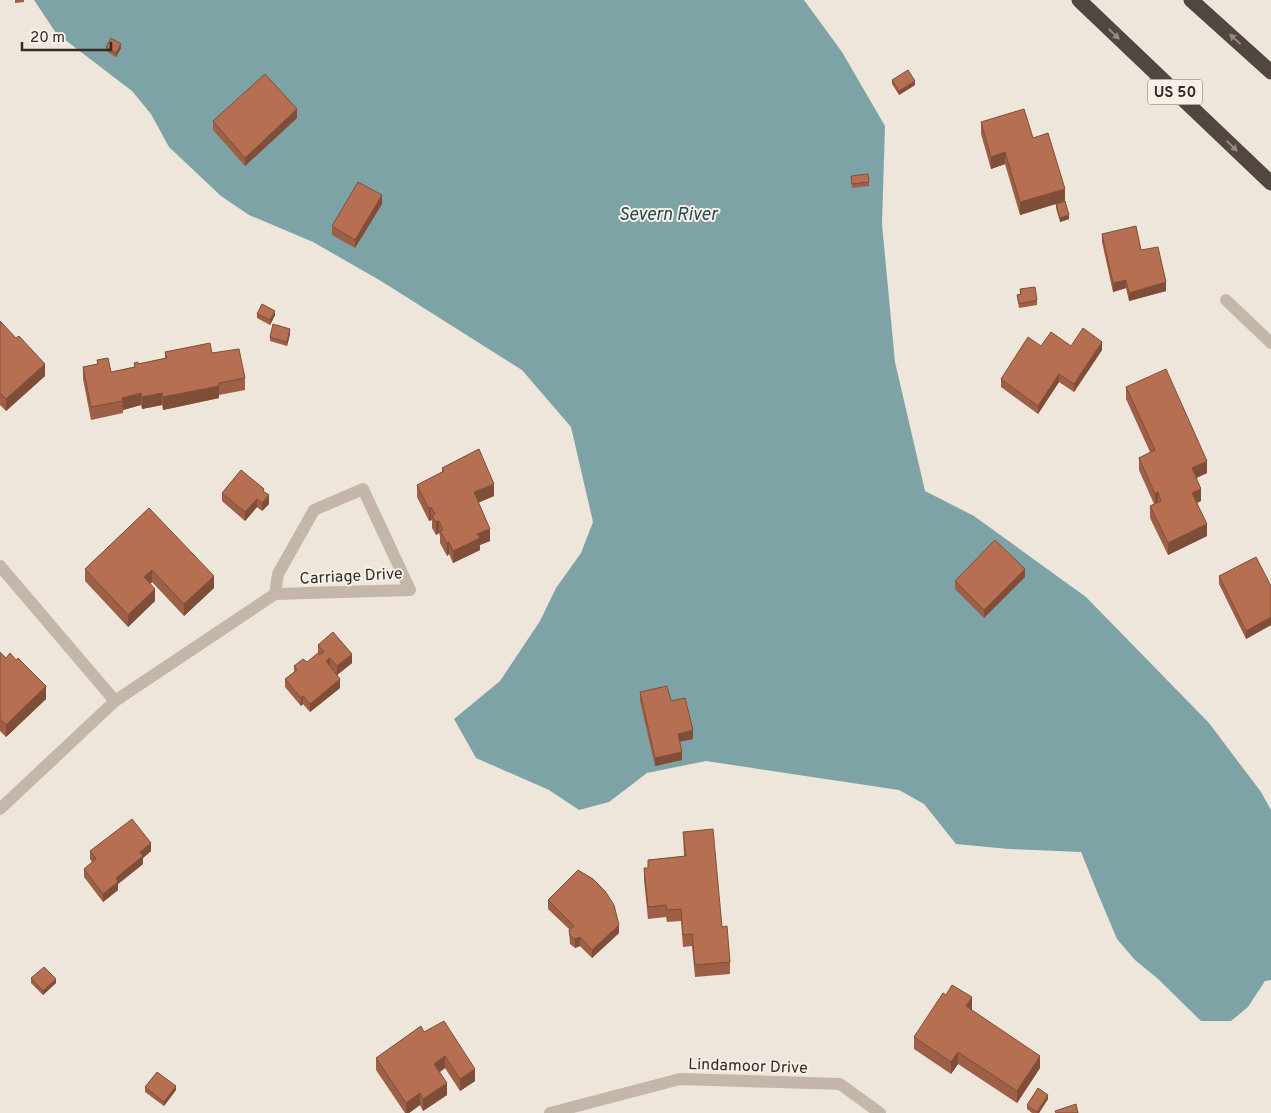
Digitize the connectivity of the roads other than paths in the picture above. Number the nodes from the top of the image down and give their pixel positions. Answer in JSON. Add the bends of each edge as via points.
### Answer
{"nodes":[{"id":1,"x":1079,"y":0,"type":"edge"},
{"id":2,"x":1191,"y":0,"type":"edge"},
{"id":3,"x":1271,"y":72,"type":"edge"},
{"id":4,"x":1271,"y":184,"type":"edge"},
{"id":5,"x":1226,"y":300,"type":"dead end"},
{"id":6,"x":1271,"y":343,"type":"edge"},
{"id":7,"x":0,"y":566,"type":"edge"},
{"id":8,"x":275,"y":594,"type":"junction"},
{"id":9,"x":115,"y":701,"type":"junction"},
{"id":10,"x":0,"y":808,"type":"edge"},
{"id":11,"x":550,"y":1113,"type":"edge"},
{"id":12,"x":880,"y":1113,"type":"edge"}],
"edges":[{"from":1,"to":4,"type":"highway","number":"US 50","one_way":true},
{"from":3,"to":2,"type":"highway","one_way":true},
{"from":5,"to":6,"type":"street"},
{"from":7,"to":9,"type":"street"},
{"from":8,"to":8,"type":"street","name":"Carriage Drive","via":[[278,574],[314,510],[363,489],[410,590]]},
{"from":8,"to":9,"type":"street"},
{"from":9,"to":10,"type":"street"},
{"from":11,"to":12,"type":"street","name":"Lindamoor Drive","via":[[680,1079],[840,1084]]}]}
